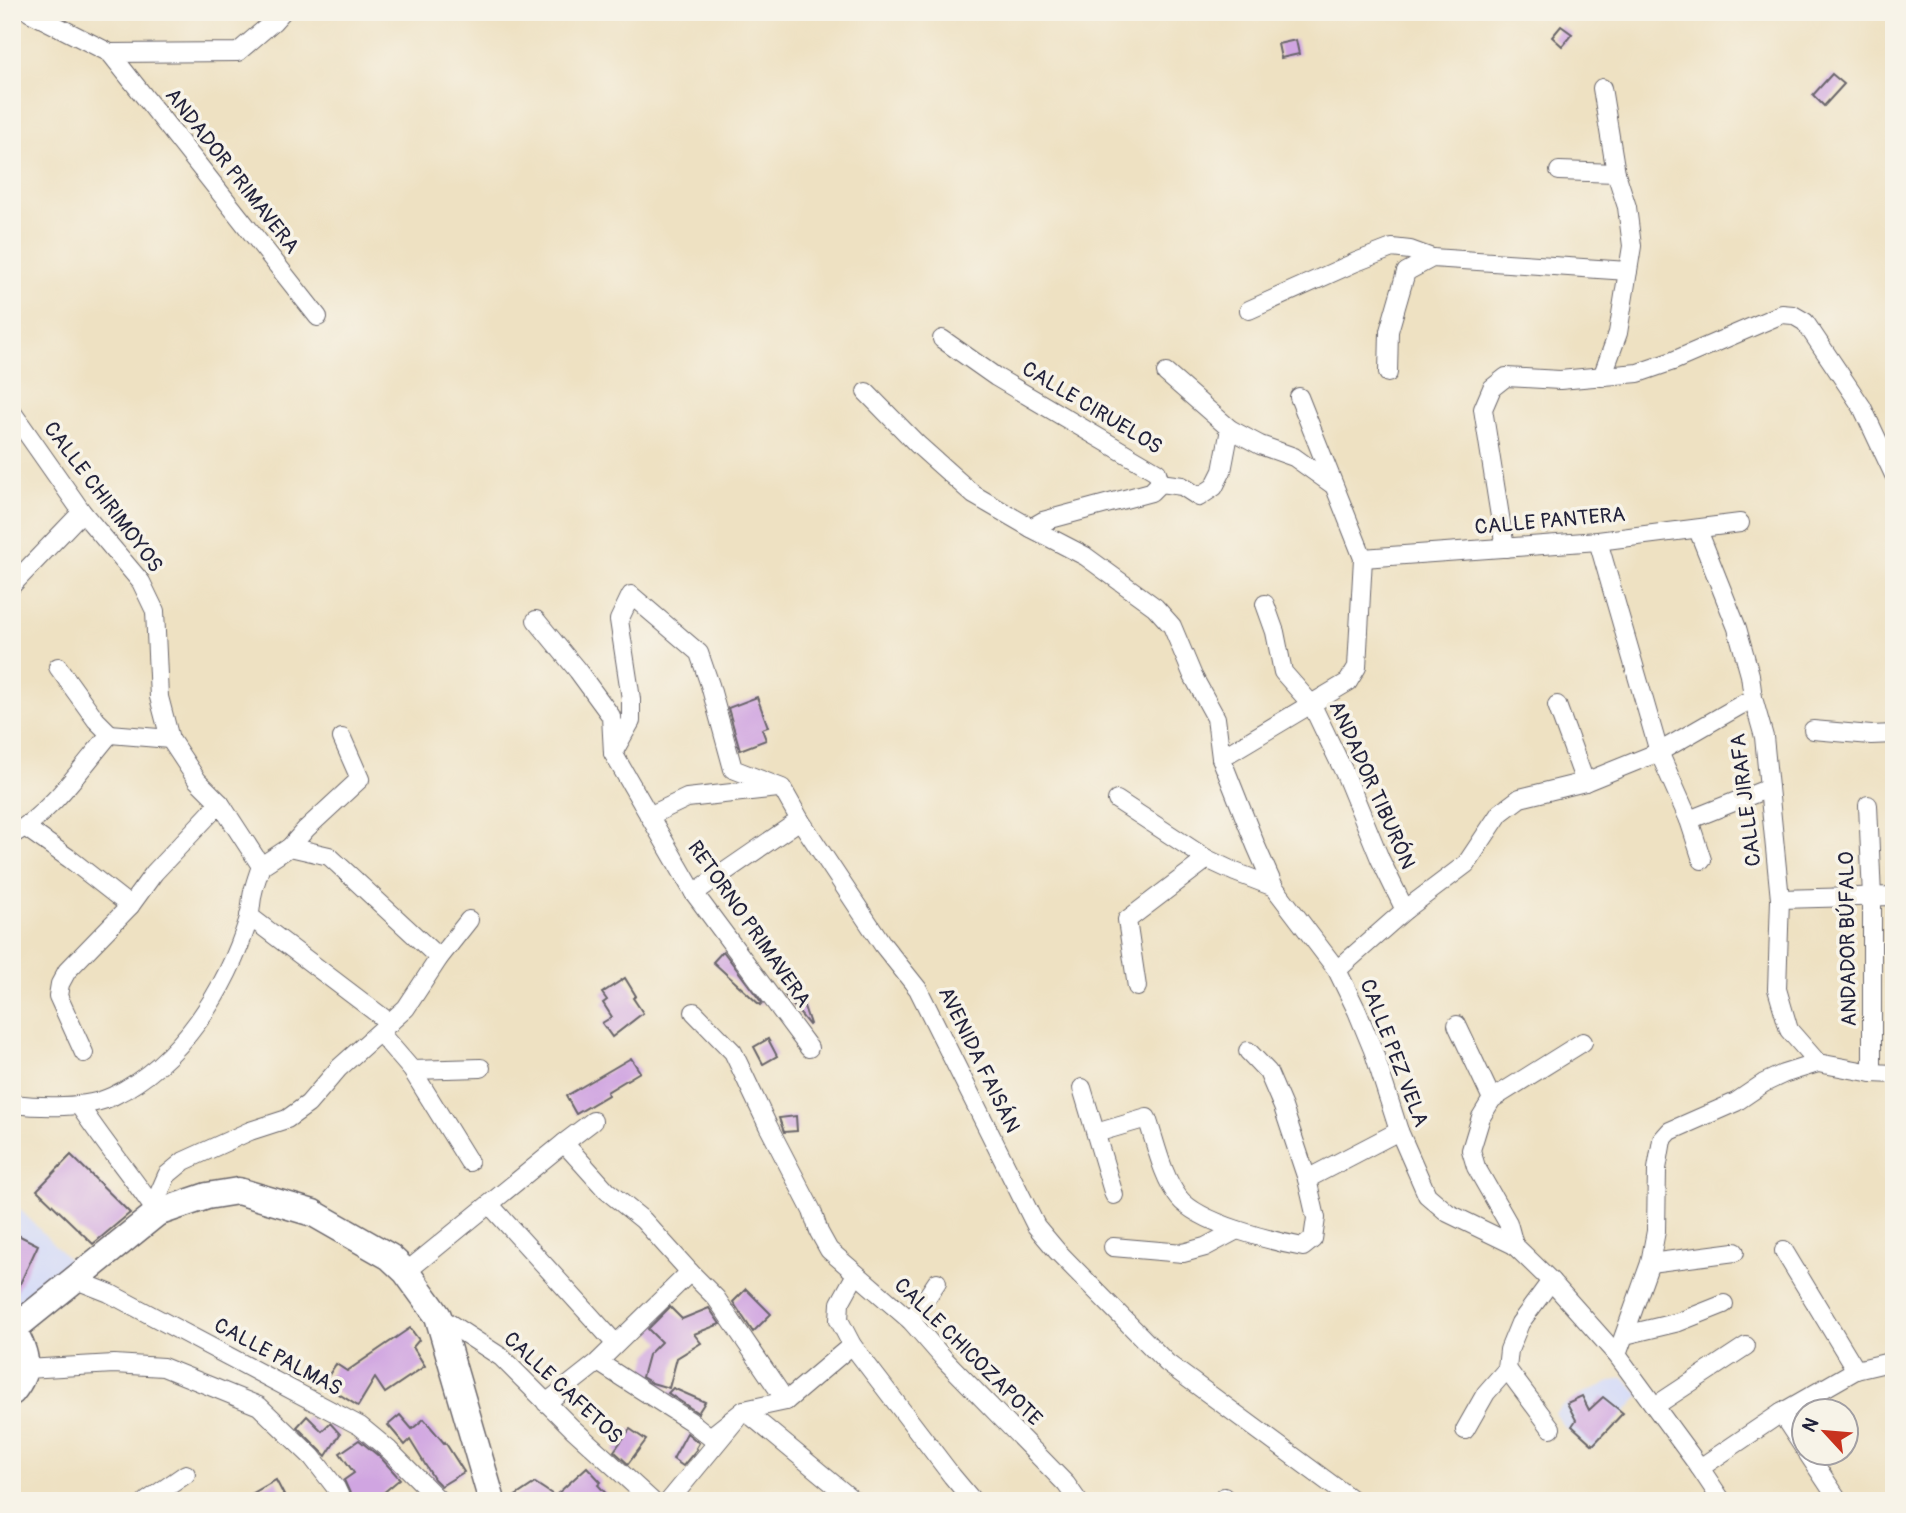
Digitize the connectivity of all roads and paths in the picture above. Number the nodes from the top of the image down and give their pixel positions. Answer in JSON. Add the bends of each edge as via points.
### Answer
{"nodes":[{"id":1,"x":29,"y":12,"type":"edge"},
{"id":2,"x":282,"y":12,"type":"edge"},
{"id":3,"x":110,"y":53,"type":"junction"},
{"id":4,"x":1602,"y":88,"type":"dead end"},
{"id":5,"x":1559,"y":171,"type":"dead end"},
{"id":6,"x":1616,"y":173,"type":"junction"},
{"id":7,"x":1432,"y":258,"type":"junction"},
{"id":8,"x":1628,"y":271,"type":"junction"},
{"id":9,"x":1249,"y":310,"type":"dead end"},
{"id":10,"x":318,"y":317,"type":"dead end"},
{"id":11,"x":942,"y":339,"type":"dead end"},
{"id":12,"x":1167,"y":373,"type":"dead end"},
{"id":13,"x":1388,"y":373,"type":"dead end"},
{"id":14,"x":1602,"y":377,"type":"junction"},
{"id":15,"x":866,"y":392,"type":"dead end"},
{"id":16,"x":1298,"y":397,"type":"dead end"},
{"id":17,"x":12,"y":412,"type":"edge"},
{"id":18,"x":1230,"y":429,"type":"junction"},
{"id":19,"x":1894,"y":475,"type":"edge"},
{"id":20,"x":1160,"y":483,"type":"junction"},
{"id":21,"x":1334,"y":486,"type":"junction"},
{"id":22,"x":82,"y":512,"type":"junction"},
{"id":23,"x":1740,"y":523,"type":"dead end"},
{"id":24,"x":1031,"y":528,"type":"junction"},
{"id":25,"x":1698,"y":530,"type":"junction"},
{"id":26,"x":1598,"y":541,"type":"junction"},
{"id":27,"x":1505,"y":548,"type":"junction"},
{"id":28,"x":1363,"y":558,"type":"junction"},
{"id":29,"x":13,"y":582,"type":"edge"},
{"id":30,"x":1265,"y":604,"type":"dead end"},
{"id":31,"x":536,"y":620,"type":"dead end"},
{"id":32,"x":58,"y":667,"type":"dead end"},
{"id":33,"x":1753,"y":698,"type":"junction"},
{"id":34,"x":1312,"y":705,"type":"junction"},
{"id":35,"x":1557,"y":705,"type":"dead end"},
{"id":36,"x":1813,"y":730,"type":"dead end"},
{"id":37,"x":110,"y":734,"type":"junction"},
{"id":38,"x":1894,"y":734,"type":"edge"},
{"id":39,"x":170,"y":738,"type":"junction"},
{"id":40,"x":342,"y":738,"type":"dead end"},
{"id":41,"x":613,"y":752,"type":"junction"},
{"id":42,"x":1659,"y":752,"type":"junction"},
{"id":43,"x":1221,"y":758,"type":"junction"},
{"id":44,"x":1585,"y":782,"type":"junction"},
{"id":45,"x":782,"y":788,"type":"junction"},
{"id":46,"x":1769,"y":788,"type":"junction"},
{"id":47,"x":1117,"y":800,"type":"dead end"},
{"id":48,"x":220,"y":803,"type":"junction"},
{"id":49,"x":1868,"y":805,"type":"dead end"},
{"id":50,"x":649,"y":816,"type":"junction"},
{"id":51,"x":800,"y":820,"type":"junction"},
{"id":52,"x":1689,"y":820,"type":"junction"},
{"id":53,"x":19,"y":831,"type":"edge"},
{"id":54,"x":290,"y":847,"type":"junction"},
{"id":55,"x":1207,"y":859,"type":"junction"},
{"id":56,"x":1703,"y":860,"type":"dead end"},
{"id":57,"x":261,"y":866,"type":"junction"},
{"id":58,"x":1274,"y":887,"type":"junction"},
{"id":59,"x":694,"y":893,"type":"junction"},
{"id":60,"x":1894,"y":896,"type":"edge"},
{"id":61,"x":1872,"y":897,"type":"junction"},
{"id":62,"x":1780,"y":899,"type":"junction"},
{"id":63,"x":130,"y":906,"type":"junction"},
{"id":64,"x":1405,"y":911,"type":"junction"},
{"id":65,"x":250,"y":916,"type":"junction"},
{"id":66,"x":469,"y":920,"type":"dead end"},
{"id":67,"x":439,"y":958,"type":"junction"},
{"id":68,"x":1337,"y":970,"type":"junction"},
{"id":69,"x":1136,"y":987,"type":"dead end"},
{"id":70,"x":694,"y":1012,"type":"dead end"},
{"id":71,"x":1457,"y":1025,"type":"dead end"},
{"id":72,"x":385,"y":1028,"type":"junction"},
{"id":73,"x":1583,"y":1042,"type":"dead end"},
{"id":74,"x":809,"y":1048,"type":"dead end"},
{"id":75,"x":1248,"y":1051,"type":"dead end"},
{"id":76,"x":84,"y":1053,"type":"dead end"},
{"id":77,"x":1818,"y":1063,"type":"junction"},
{"id":78,"x":481,"y":1068,"type":"dead end"},
{"id":79,"x":412,"y":1070,"type":"junction"},
{"id":80,"x":1872,"y":1073,"type":"junction"},
{"id":81,"x":1894,"y":1074,"type":"edge"},
{"id":82,"x":1082,"y":1088,"type":"dead end"},
{"id":83,"x":1492,"y":1099,"type":"junction"},
{"id":84,"x":12,"y":1104,"type":"edge"},
{"id":85,"x":79,"y":1105,"type":"junction"},
{"id":86,"x":593,"y":1121,"type":"dead end"},
{"id":87,"x":1399,"y":1131,"type":"junction"},
{"id":88,"x":1096,"y":1133,"type":"junction"},
{"id":89,"x":564,"y":1143,"type":"junction"},
{"id":90,"x":469,"y":1162,"type":"dead end"},
{"id":91,"x":1307,"y":1179,"type":"junction"},
{"id":92,"x":1114,"y":1195,"type":"dead end"},
{"id":93,"x":490,"y":1205,"type":"junction"},
{"id":94,"x":155,"y":1210,"type":"junction"},
{"id":95,"x":1237,"y":1230,"type":"junction"},
{"id":96,"x":1514,"y":1245,"type":"junction"},
{"id":97,"x":1113,"y":1247,"type":"dead end"},
{"id":98,"x":1784,"y":1251,"type":"dead end"},
{"id":99,"x":1735,"y":1252,"type":"dead end"},
{"id":100,"x":1650,"y":1263,"type":"junction"},
{"id":101,"x":406,"y":1272,"type":"junction"},
{"id":102,"x":690,"y":1272,"type":"junction"},
{"id":103,"x":856,"y":1274,"type":"junction"},
{"id":104,"x":76,"y":1280,"type":"junction"},
{"id":105,"x":1551,"y":1281,"type":"junction"},
{"id":106,"x":937,"y":1282,"type":"dead end"},
{"id":107,"x":1724,"y":1304,"type":"dead end"},
{"id":108,"x":438,"y":1316,"type":"junction"},
{"id":109,"x":911,"y":1321,"type":"junction"},
{"id":110,"x":13,"y":1330,"type":"edge"},
{"id":111,"x":1625,"y":1335,"type":"junction"},
{"id":112,"x":615,"y":1343,"type":"junction"},
{"id":113,"x":852,"y":1345,"type":"junction"},
{"id":114,"x":1746,"y":1346,"type":"dead end"},
{"id":115,"x":1617,"y":1355,"type":"junction"},
{"id":116,"x":1894,"y":1361,"type":"edge"},
{"id":117,"x":598,"y":1362,"type":"junction"},
{"id":118,"x":26,"y":1369,"type":"junction"},
{"id":119,"x":1507,"y":1369,"type":"junction"},
{"id":120,"x":1856,"y":1370,"type":"junction"},
{"id":121,"x":12,"y":1392,"type":"edge"},
{"id":122,"x":786,"y":1401,"type":"junction"},
{"id":123,"x":546,"y":1402,"type":"junction"},
{"id":124,"x":1655,"y":1406,"type":"junction"},
{"id":125,"x":744,"y":1410,"type":"junction"},
{"id":126,"x":1782,"y":1413,"type":"junction"},
{"id":127,"x":1790,"y":1426,"type":"edge"},
{"id":128,"x":1551,"y":1428,"type":"dead end"},
{"id":129,"x":1465,"y":1430,"type":"dead end"},
{"id":130,"x":1700,"y":1468,"type":"junction"},
{"id":131,"x":1817,"y":1468,"type":"edge"},
{"id":132,"x":186,"y":1474,"type":"dead end"},
{"id":133,"x":147,"y":1501,"type":"edge"},
{"id":134,"x":342,"y":1501,"type":"edge"},
{"id":135,"x":440,"y":1501,"type":"edge"},
{"id":136,"x":492,"y":1501,"type":"edge"},
{"id":137,"x":652,"y":1501,"type":"edge"},
{"id":138,"x":670,"y":1501,"type":"edge"},
{"id":139,"x":855,"y":1501,"type":"edge"},
{"id":140,"x":973,"y":1501,"type":"edge"},
{"id":141,"x":1078,"y":1501,"type":"edge"},
{"id":142,"x":1354,"y":1501,"type":"edge"},
{"id":143,"x":1722,"y":1501,"type":"edge"},
{"id":144,"x":1839,"y":1501,"type":"edge"}],
"edges":[{"from":1,"to":3,"type":"street"},
{"from":2,"to":3,"type":"street","via":[[238,51]]},
{"from":3,"to":10,"type":"street","name":"ANDADOR PRIMAVERA"},
{"from":4,"to":6,"type":"street"},
{"from":5,"to":6,"type":"street"},
{"from":6,"to":8,"type":"street","via":[[1628,207],[1632,246]]},
{"from":7,"to":8,"type":"street"},
{"from":7,"to":9,"type":"street","via":[[1392,248]]},
{"from":7,"to":13,"type":"street","via":[[1406,272],[1389,331]]},
{"from":8,"to":14,"type":"street","via":[[1618,333]]},
{"from":11,"to":20,"type":"street","name":"CALLE CIRUELOS","via":[[996,377],[1157,472]]},
{"from":12,"to":18,"type":"street"},
{"from":14,"to":19,"type":"street","via":[[1637,373],[1782,314],[1793,315],[1805,322],[1862,407]]},
{"from":14,"to":27,"type":"street","via":[[1506,377],[1492,388],[1483,409]]},
{"from":15,"to":24,"type":"street","name":"CALLE PEZ VELA","via":[[975,495]]},
{"from":16,"to":21,"type":"street"},
{"from":17,"to":22,"type":"street","name":"CALLE CHIRIMOYOS"},
{"from":18,"to":20,"type":"street","via":[[1214,487],[1199,497],[1182,486]]},
{"from":18,"to":21,"type":"street","via":[[1294,457]]},
{"from":20,"to":24,"type":"street","via":[[1151,492]]},
{"from":21,"to":28,"type":"street"},
{"from":22,"to":29,"type":"street"},
{"from":22,"to":39,"type":"street","name":"CALLE CHIRIMOYOS","via":[[141,582],[155,611],[159,697]]},
{"from":23,"to":25,"type":"street","name":"CALLE PANTERA"},
{"from":24,"to":43,"type":"street","name":"CALLE PEZ VELA","via":[[1085,556],[1155,607],[1172,626],[1216,718]]},
{"from":25,"to":26,"type":"street","name":"CALLE PANTERA"},
{"from":25,"to":33,"type":"street","name":"CALLE JIRAFA","via":[[1737,628]]},
{"from":26,"to":27,"type":"street","name":"CALLE PANTERA"},
{"from":26,"to":42,"type":"street"},
{"from":27,"to":28,"type":"street","name":"CALLE PANTERA"},
{"from":28,"to":34,"type":"street","via":[[1357,667],[1348,682]]},
{"from":30,"to":34,"type":"street","name":"ANDADOR TIBURÓN","via":[[1283,672]]},
{"from":31,"to":41,"type":"street","via":[[611,716]]},
{"from":32,"to":37,"type":"street"},
{"from":33,"to":42,"type":"street"},
{"from":33,"to":46,"type":"street","name":"CALLE JIRAFA","via":[[1764,737]]},
{"from":34,"to":43,"type":"street"},
{"from":34,"to":64,"type":"street","name":"ANDADOR TIBURÓN"},
{"from":35,"to":44,"type":"street"},
{"from":36,"to":38,"type":"street"},
{"from":37,"to":39,"type":"street"},
{"from":37,"to":53,"type":"street","via":[[56,797]]},
{"from":39,"to":48,"type":"street","name":"CALLE CHIRIMOYOS","via":[[197,780]]},
{"from":40,"to":54,"type":"street","via":[[360,779]]},
{"from":41,"to":45,"type":"street","via":[[631,721],[619,621],[631,595],[699,653],[733,769]]},
{"from":41,"to":50,"type":"street","name":"RETORNO PRIMAVERA"},
{"from":42,"to":44,"type":"street"},
{"from":42,"to":52,"type":"street"},
{"from":43,"to":58,"type":"street","name":"CALLE PEZ VELA"},
{"from":44,"to":64,"type":"street","via":[[1520,798],[1500,813],[1466,864]]},
{"from":45,"to":50,"type":"street","via":[[687,798]]},
{"from":45,"to":51,"type":"street","name":"AVENIDA FAISÁN"},
{"from":46,"to":52,"type":"street"},
{"from":46,"to":62,"type":"street","name":"CALLE JIRAFA"},
{"from":47,"to":55,"type":"street"},
{"from":48,"to":57,"type":"street","name":"CALLE CHIRIMOYOS"},
{"from":48,"to":63,"type":"street","via":[[154,873]]},
{"from":49,"to":61,"type":"street","name":"ANDADOR BÚFALO"},
{"from":50,"to":59,"type":"street","name":"RETORNO PRIMAVERA"},
{"from":51,"to":59,"type":"street"},
{"from":51,"to":142,"type":"street","name":"AVENIDA FAISÁN","via":[[883,945],[918,989],[1037,1226],[1057,1251],[1167,1363]]},
{"from":52,"to":56,"type":"street"},
{"from":53,"to":63,"type":"street","via":[[70,859]]},
{"from":54,"to":57,"type":"street"},
{"from":54,"to":67,"type":"street","via":[[329,856]]},
{"from":55,"to":58,"type":"street"},
{"from":55,"to":69,"type":"street","via":[[1127,920]]},
{"from":57,"to":65,"type":"street"},
{"from":58,"to":68,"type":"street","name":"CALLE PEZ VELA"},
{"from":59,"to":74,"type":"street","name":"RETORNO PRIMAVERA"},
{"from":60,"to":61,"type":"street"},
{"from":61,"to":62,"type":"street"},
{"from":61,"to":80,"type":"street","name":"ANDADOR BÚFALO"},
{"from":62,"to":77,"type":"street","name":"CALLE JIRAFA","via":[[1777,989],[1789,1030]]},
{"from":63,"to":76,"type":"street","via":[[60,984],[58,996]]},
{"from":64,"to":68,"type":"street"},
{"from":65,"to":72,"type":"street"},
{"from":65,"to":85,"type":"street","via":[[230,967],[182,1043],[111,1098]]},
{"from":66,"to":67,"type":"street"},
{"from":67,"to":72,"type":"street","via":[[406,1007]]},
{"from":68,"to":87,"type":"street","name":"CALLE PEZ VELA","via":[[1373,1050]]},
{"from":70,"to":103,"type":"street","name":"CALLE CHICOZAPOTE","via":[[733,1052],[819,1232],[829,1250]]},
{"from":71,"to":83,"type":"street"},
{"from":72,"to":79,"type":"street"},
{"from":72,"to":94,"type":"street","via":[[287,1119],[184,1161],[167,1175]]},
{"from":73,"to":83,"type":"street"},
{"from":75,"to":91,"type":"street","via":[[1268,1072]]},
{"from":77,"to":80,"type":"street"},
{"from":77,"to":100,"type":"street","via":[[1764,1083],[1737,1102],[1670,1131],[1662,1140]]},
{"from":78,"to":79,"type":"street"},
{"from":79,"to":90,"type":"street"},
{"from":80,"to":81,"type":"street"},
{"from":82,"to":88,"type":"street"},
{"from":83,"to":96,"type":"street","via":[[1471,1150],[1508,1223]]},
{"from":84,"to":85,"type":"street"},
{"from":85,"to":94,"type":"street"},
{"from":86,"to":89,"type":"street"},
{"from":87,"to":91,"type":"street"},
{"from":87,"to":96,"type":"street","name":"CALLE PEZ VELA","via":[[1427,1195],[1448,1213]]},
{"from":88,"to":92,"type":"street"},
{"from":88,"to":95,"type":"street","via":[[1147,1118],[1168,1180],[1179,1198],[1193,1211]]},
{"from":89,"to":93,"type":"street"},
{"from":89,"to":102,"type":"street"},
{"from":91,"to":95,"type":"street","via":[[1316,1218],[1313,1240],[1303,1247]]},
{"from":93,"to":101,"type":"street"},
{"from":93,"to":112,"type":"street"},
{"from":94,"to":101,"type":"main road","via":[[238,1191],[313,1213],[390,1257]]},
{"from":94,"to":104,"type":"main road"},
{"from":95,"to":97,"type":"street","via":[[1183,1253]]},
{"from":96,"to":105,"type":"street","name":"CALLE PEZ VELA"},
{"from":98,"to":120,"type":"street"},
{"from":99,"to":100,"type":"street"},
{"from":100,"to":111,"type":"street"},
{"from":101,"to":108,"type":"main road"},
{"from":102,"to":112,"type":"street"},
{"from":102,"to":122,"type":"street","via":[[716,1298]]},
{"from":103,"to":109,"type":"street","name":"CALLE CHICOZAPOTE"},
{"from":103,"to":113,"type":"street","via":[[840,1303],[839,1320]]},
{"from":104,"to":110,"type":"main road"},
{"from":104,"to":135,"type":"street","name":"CALLE PALMAS","via":[[109,1293],[360,1426]]},
{"from":105,"to":115,"type":"street","name":"CALLE PEZ VELA"},
{"from":105,"to":119,"type":"street","via":[[1520,1323]]},
{"from":106,"to":109,"type":"street"},
{"from":107,"to":111,"type":"street","via":[[1679,1322]]},
{"from":108,"to":123,"type":"street","name":"CALLE CAFETOS","via":[[501,1357]]},
{"from":108,"to":136,"type":"main road"},
{"from":109,"to":141,"type":"street","name":"CALLE CHICOZAPOTE"},
{"from":110,"to":118,"type":"main road","via":[[23,1348]]},
{"from":111,"to":115,"type":"street"},
{"from":112,"to":117,"type":"street"},
{"from":113,"to":122,"type":"street"},
{"from":113,"to":140,"type":"street"},
{"from":114,"to":124,"type":"street"},
{"from":115,"to":124,"type":"street","name":"CALLE PEZ VELA"},
{"from":116,"to":120,"type":"street"},
{"from":117,"to":123,"type":"street"},
{"from":117,"to":125,"type":"street","via":[[710,1437]]},
{"from":118,"to":121,"type":"main road"},
{"from":118,"to":134,"type":"street","via":[[114,1363],[163,1367],[259,1406],[312,1457]]},
{"from":119,"to":128,"type":"street"},
{"from":119,"to":129,"type":"street","via":[[1486,1393]]},
{"from":120,"to":126,"type":"street"},
{"from":122,"to":125,"type":"street"},
{"from":123,"to":137,"type":"street","name":"CALLE CAFETOS"},
{"from":124,"to":130,"type":"street","name":"CALLE PEZ VELA"},
{"from":125,"to":138,"type":"street"},
{"from":125,"to":139,"type":"street"},
{"from":126,"to":127,"type":"street"},
{"from":126,"to":130,"type":"street"},
{"from":130,"to":143,"type":"street","name":"CALLE PEZ VELA"},
{"from":131,"to":144,"type":"street"},
{"from":132,"to":133,"type":"street"}]}
